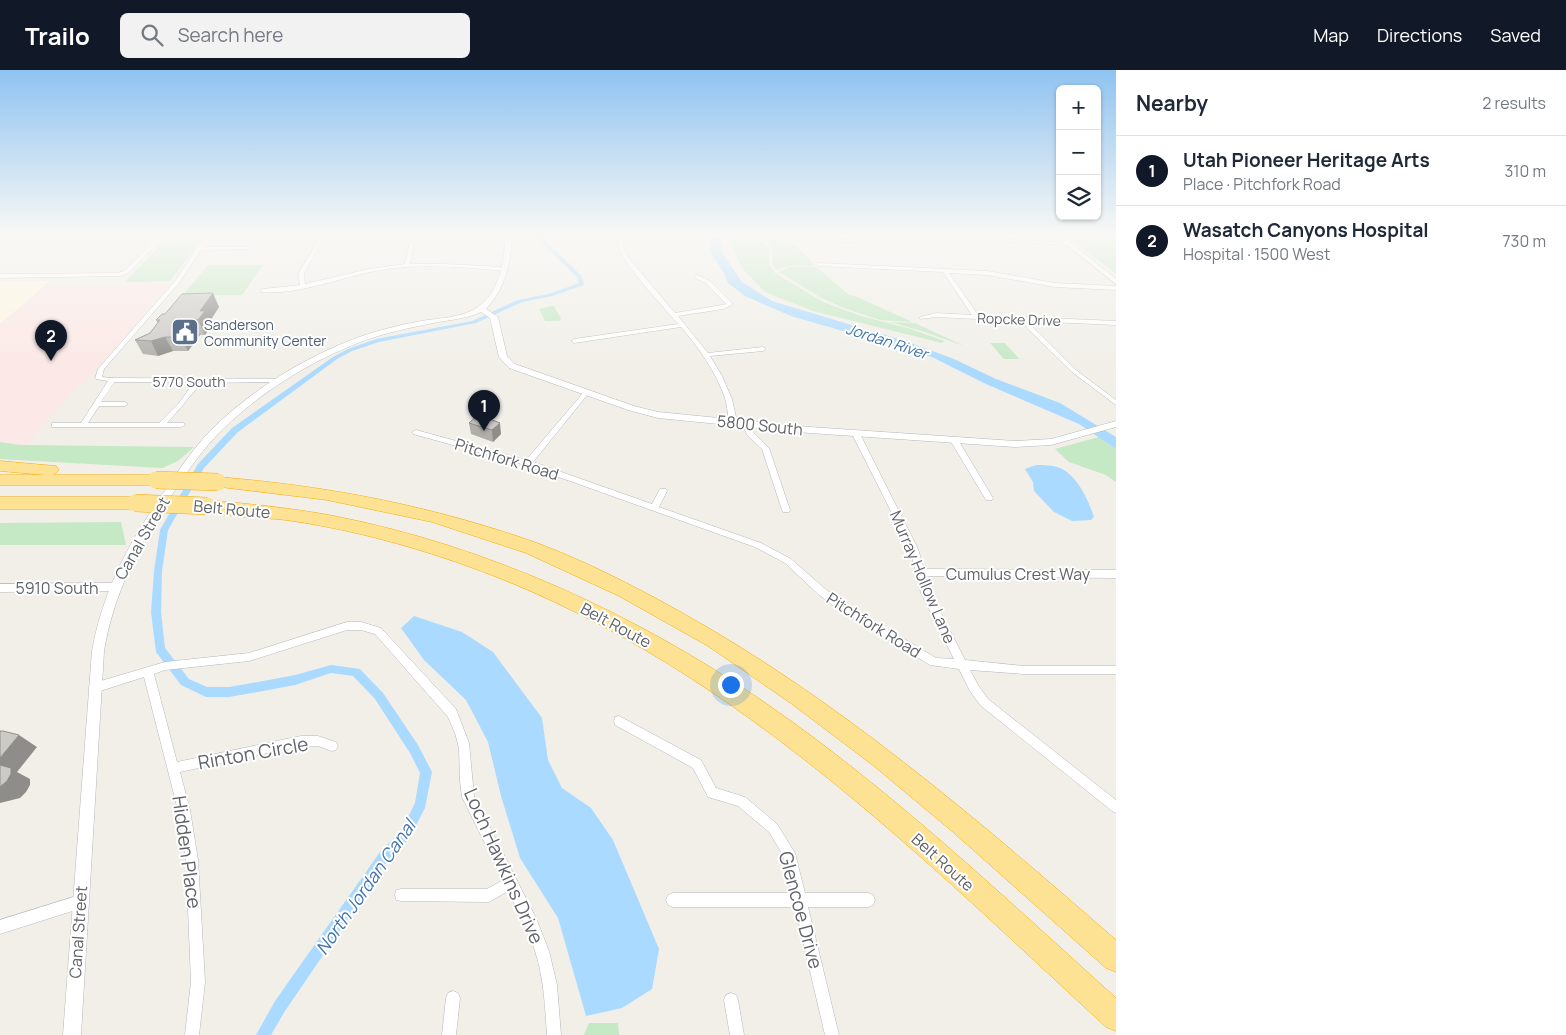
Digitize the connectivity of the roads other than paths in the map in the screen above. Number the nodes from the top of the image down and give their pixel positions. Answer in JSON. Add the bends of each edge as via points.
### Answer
{"nodes":[{"id":1,"x":179,"y":279,"type":"edge"},
{"id":2,"x":302,"y":279,"type":"edge"},
{"id":3,"x":335,"y":279,"type":"edge"},
{"id":4,"x":500,"y":279,"type":"edge"},
{"id":5,"x":644,"y":279,"type":"edge"},
{"id":6,"x":701,"y":279,"type":"edge"},
{"id":7,"x":950,"y":279,"type":"edge"},
{"id":8,"x":1024,"y":279,"type":"edge"},
{"id":9,"x":303,"y":287,"type":"junction"},
{"id":10,"x":1116,"y":288,"type":"edge"},
{"id":11,"x":263,"y":291,"type":"dead end"},
{"id":12,"x":487,"y":313,"type":"junction"},
{"id":13,"x":674,"y":315,"type":"junction"},
{"id":14,"x":976,"y":317,"type":"junction"},
{"id":15,"x":922,"y":318,"type":"dead end"},
{"id":16,"x":1022,"y":319,"type":"junction"},
{"id":17,"x":1116,"y":323,"type":"edge"},
{"id":18,"x":681,"y":325,"type":"junction"},
{"id":19,"x":574,"y":341,"type":"dead end"},
{"id":20,"x":763,"y":349,"type":"dead end"},
{"id":21,"x":706,"y":356,"type":"junction"},
{"id":22,"x":112,"y":380,"type":"junction"},
{"id":23,"x":198,"y":381,"type":"junction"},
{"id":24,"x":280,"y":381,"type":"junction"},
{"id":25,"x":586,"y":393,"type":"junction"},
{"id":26,"x":1116,"y":403,"type":"edge"},
{"id":27,"x":96,"y":404,"type":"junction"},
{"id":28,"x":125,"y":404,"type":"dead end"},
{"id":29,"x":733,"y":422,"type":"junction"},
{"id":30,"x":748,"y":424,"type":"junction"},
{"id":31,"x":55,"y":425,"type":"dead end"},
{"id":32,"x":83,"y":425,"type":"junction"},
{"id":33,"x":160,"y":425,"type":"junction"},
{"id":34,"x":181,"y":425,"type":"dead end"},
{"id":35,"x":1112,"y":426,"type":"edge"},
{"id":36,"x":416,"y":432,"type":"dead end"},
{"id":37,"x":856,"y":434,"type":"junction"},
{"id":38,"x":954,"y":440,"type":"junction"},
{"id":39,"x":528,"y":463,"type":"junction"},
{"id":40,"x":0,"y":466,"type":"edge"},
{"id":41,"x":0,"y":480,"type":"edge"},
{"id":42,"x":155,"y":480,"type":"junction"},
{"id":43,"x":663,"y":491,"type":"dead end"},
{"id":44,"x":989,"y":498,"type":"dead end"},
{"id":45,"x":0,"y":503,"type":"edge"},
{"id":46,"x":76,"y":503,"type":"junction"},
{"id":47,"x":0,"y":508,"type":"edge"},
{"id":48,"x":654,"y":508,"type":"junction"},
{"id":49,"x":786,"y":510,"type":"dead end"},
{"id":50,"x":921,"y":572,"type":"junction"},
{"id":51,"x":1116,"y":574,"type":"edge"},
{"id":52,"x":113,"y":587,"type":"junction"},
{"id":53,"x":0,"y":588,"type":"edge"},
{"id":54,"x":961,"y":664,"type":"junction"},
{"id":55,"x":1116,"y":670,"type":"edge"},
{"id":56,"x":148,"y":672,"type":"junction"},
{"id":57,"x":94,"y":688,"type":"junction"},
{"id":58,"x":619,"y":721,"type":"dead end"},
{"id":59,"x":332,"y":746,"type":"dead end"},
{"id":60,"x":173,"y":768,"type":"junction"},
{"id":61,"x":1116,"y":806,"type":"edge"},
{"id":62,"x":509,"y":883,"type":"junction"},
{"id":63,"x":401,"y":895,"type":"dead end"},
{"id":64,"x":673,"y":900,"type":"dead end"},
{"id":65,"x":801,"y":900,"type":"junction"},
{"id":66,"x":868,"y":900,"type":"dead end"},
{"id":67,"x":80,"y":902,"type":"junction"},
{"id":68,"x":0,"y":926,"type":"edge"},
{"id":69,"x":1116,"y":958,"type":"edge"},
{"id":70,"x":453,"y":998,"type":"dead end"},
{"id":71,"x":731,"y":1000,"type":"dead end"},
{"id":72,"x":1116,"y":1017,"type":"edge"},
{"id":73,"x":72,"y":1035,"type":"edge"},
{"id":74,"x":192,"y":1035,"type":"edge"},
{"id":75,"x":449,"y":1035,"type":"edge"},
{"id":76,"x":554,"y":1035,"type":"edge"},
{"id":77,"x":737,"y":1035,"type":"edge"},
{"id":78,"x":832,"y":1035,"type":"edge"}],
"edges":[{"from":1,"to":22,"type":"street","name":"5770 South","via":[[101,369],[98,378]]},
{"from":2,"to":9,"type":"street"},
{"from":3,"to":9,"type":"street"},
{"from":4,"to":12,"type":"street"},
{"from":5,"to":13,"type":"street"},
{"from":6,"to":13,"type":"street","via":[[730,304]]},
{"from":7,"to":14,"type":"street"},
{"from":8,"to":10,"type":"street","via":[[1055,285]]},
{"from":9,"to":11,"type":"street"},
{"from":12,"to":24,"type":"street","name":"Canal Street","via":[[358,340]]},
{"from":12,"to":25,"type":"street","name":"5800 South","via":[[503,357],[508,362]]},
{"from":13,"to":18,"type":"street"},
{"from":14,"to":15,"type":"street","name":"Ropcke Drive","via":[[936,315]]},
{"from":14,"to":16,"type":"street","name":"Ropcke Drive"},
{"from":16,"to":17,"type":"street","name":"Ropcke Drive"},
{"from":16,"to":26,"type":"street","via":[[1074,371]]},
{"from":18,"to":19,"type":"street"},
{"from":18,"to":21,"type":"street"},
{"from":20,"to":21,"type":"street"},
{"from":21,"to":29,"type":"street","via":[[722,385]]},
{"from":22,"to":23,"type":"street","name":"5770 South"},
{"from":22,"to":27,"type":"street"},
{"from":23,"to":24,"type":"street","name":"5770 South"},
{"from":23,"to":33,"type":"street"},
{"from":24,"to":52,"type":"street","name":"Canal Street","via":[[227,421],[194,456],[149,523]]},
{"from":25,"to":29,"type":"street","name":"5800 South","via":[[658,415]]},
{"from":25,"to":39,"type":"street"},
{"from":27,"to":28,"type":"street"},
{"from":27,"to":32,"type":"street"},
{"from":29,"to":30,"type":"street","name":"5800 South"},
{"from":30,"to":37,"type":"street","name":"5800 South"},
{"from":30,"to":49,"type":"street","via":[[750,433],[765,448]]},
{"from":31,"to":32,"type":"street"},
{"from":32,"to":33,"type":"street"},
{"from":33,"to":34,"type":"street"},
{"from":35,"to":38,"type":"street","name":"5800 South","via":[[1051,442]]},
{"from":36,"to":39,"type":"street","name":"Pitchfork Road"},
{"from":37,"to":38,"type":"street","name":"5800 South"},
{"from":37,"to":50,"type":"street","name":"Murray Hollow Lane","via":[[914,549]]},
{"from":38,"to":44,"type":"street"},
{"from":39,"to":48,"type":"street","name":"Pitchfork Road"},
{"from":40,"to":42,"type":"highway"},
{"from":41,"to":42,"type":"highway","name":"Belt Route"},
{"from":42,"to":69,"type":"highway","name":"Belt Route","bridge":true,"via":[[277,487],[437,517],[532,550],[629,593],[727,648],[830,720],[964,825]]},
{"from":43,"to":48,"type":"street"},
{"from":45,"to":46,"type":"highway","name":"Belt Route"},
{"from":46,"to":47,"type":"highway"},
{"from":46,"to":72,"type":"highway","name":"Belt Route","bridge":true,"via":[[207,506],[334,522],[388,534],[463,557],[556,594],[727,688],[777,724],[869,796]]},
{"from":48,"to":54,"type":"street","name":"Pitchfork Road","via":[[768,550],[796,568],[830,598],[922,656],[939,663]]},
{"from":50,"to":51,"type":"street","name":"Cumulus Crest Way"},
{"from":50,"to":54,"type":"street","name":"Murray Hollow Lane","via":[[926,593]]},
{"from":52,"to":53,"type":"street","name":"5910 South"},
{"from":52,"to":57,"type":"street","name":"Canal Street","via":[[102,626]]},
{"from":54,"to":55,"type":"street","name":"Pitchfork Road","via":[[1024,670]]},
{"from":54,"to":61,"type":"street","name":"Murray Hollow Lane","via":[[991,709]]},
{"from":56,"to":57,"type":"street","name":"Loch Hawkins Drive"},
{"from":56,"to":60,"type":"street","name":"Hidden Place"},
{"from":56,"to":62,"type":"street","name":"Loch Hawkins Drive","via":[[165,666],[249,657],[347,626],[378,631],[452,713],[463,740],[468,797]]},
{"from":57,"to":67,"type":"street","name":"Canal Street"},
{"from":58,"to":65,"type":"street","name":"Glencoe Drive","via":[[697,764],[712,793],[741,801],[773,828],[789,853]]},
{"from":59,"to":60,"type":"street","name":"Rinton Circle","via":[[301,740]]},
{"from":60,"to":74,"type":"street","name":"Hidden Place","via":[[184,810],[196,905],[198,982]]},
{"from":62,"to":63,"type":"street","via":[[488,896]]},
{"from":62,"to":76,"type":"street","name":"Loch Hawkins Drive","via":[[531,923],[548,968]]},
{"from":64,"to":65,"type":"street"},
{"from":65,"to":66,"type":"street"},
{"from":65,"to":78,"type":"street","name":"Glencoe Drive"},
{"from":67,"to":68,"type":"street"},
{"from":67,"to":73,"type":"street","name":"Canal Street"},
{"from":70,"to":75,"type":"street"},
{"from":71,"to":77,"type":"street"}]}
